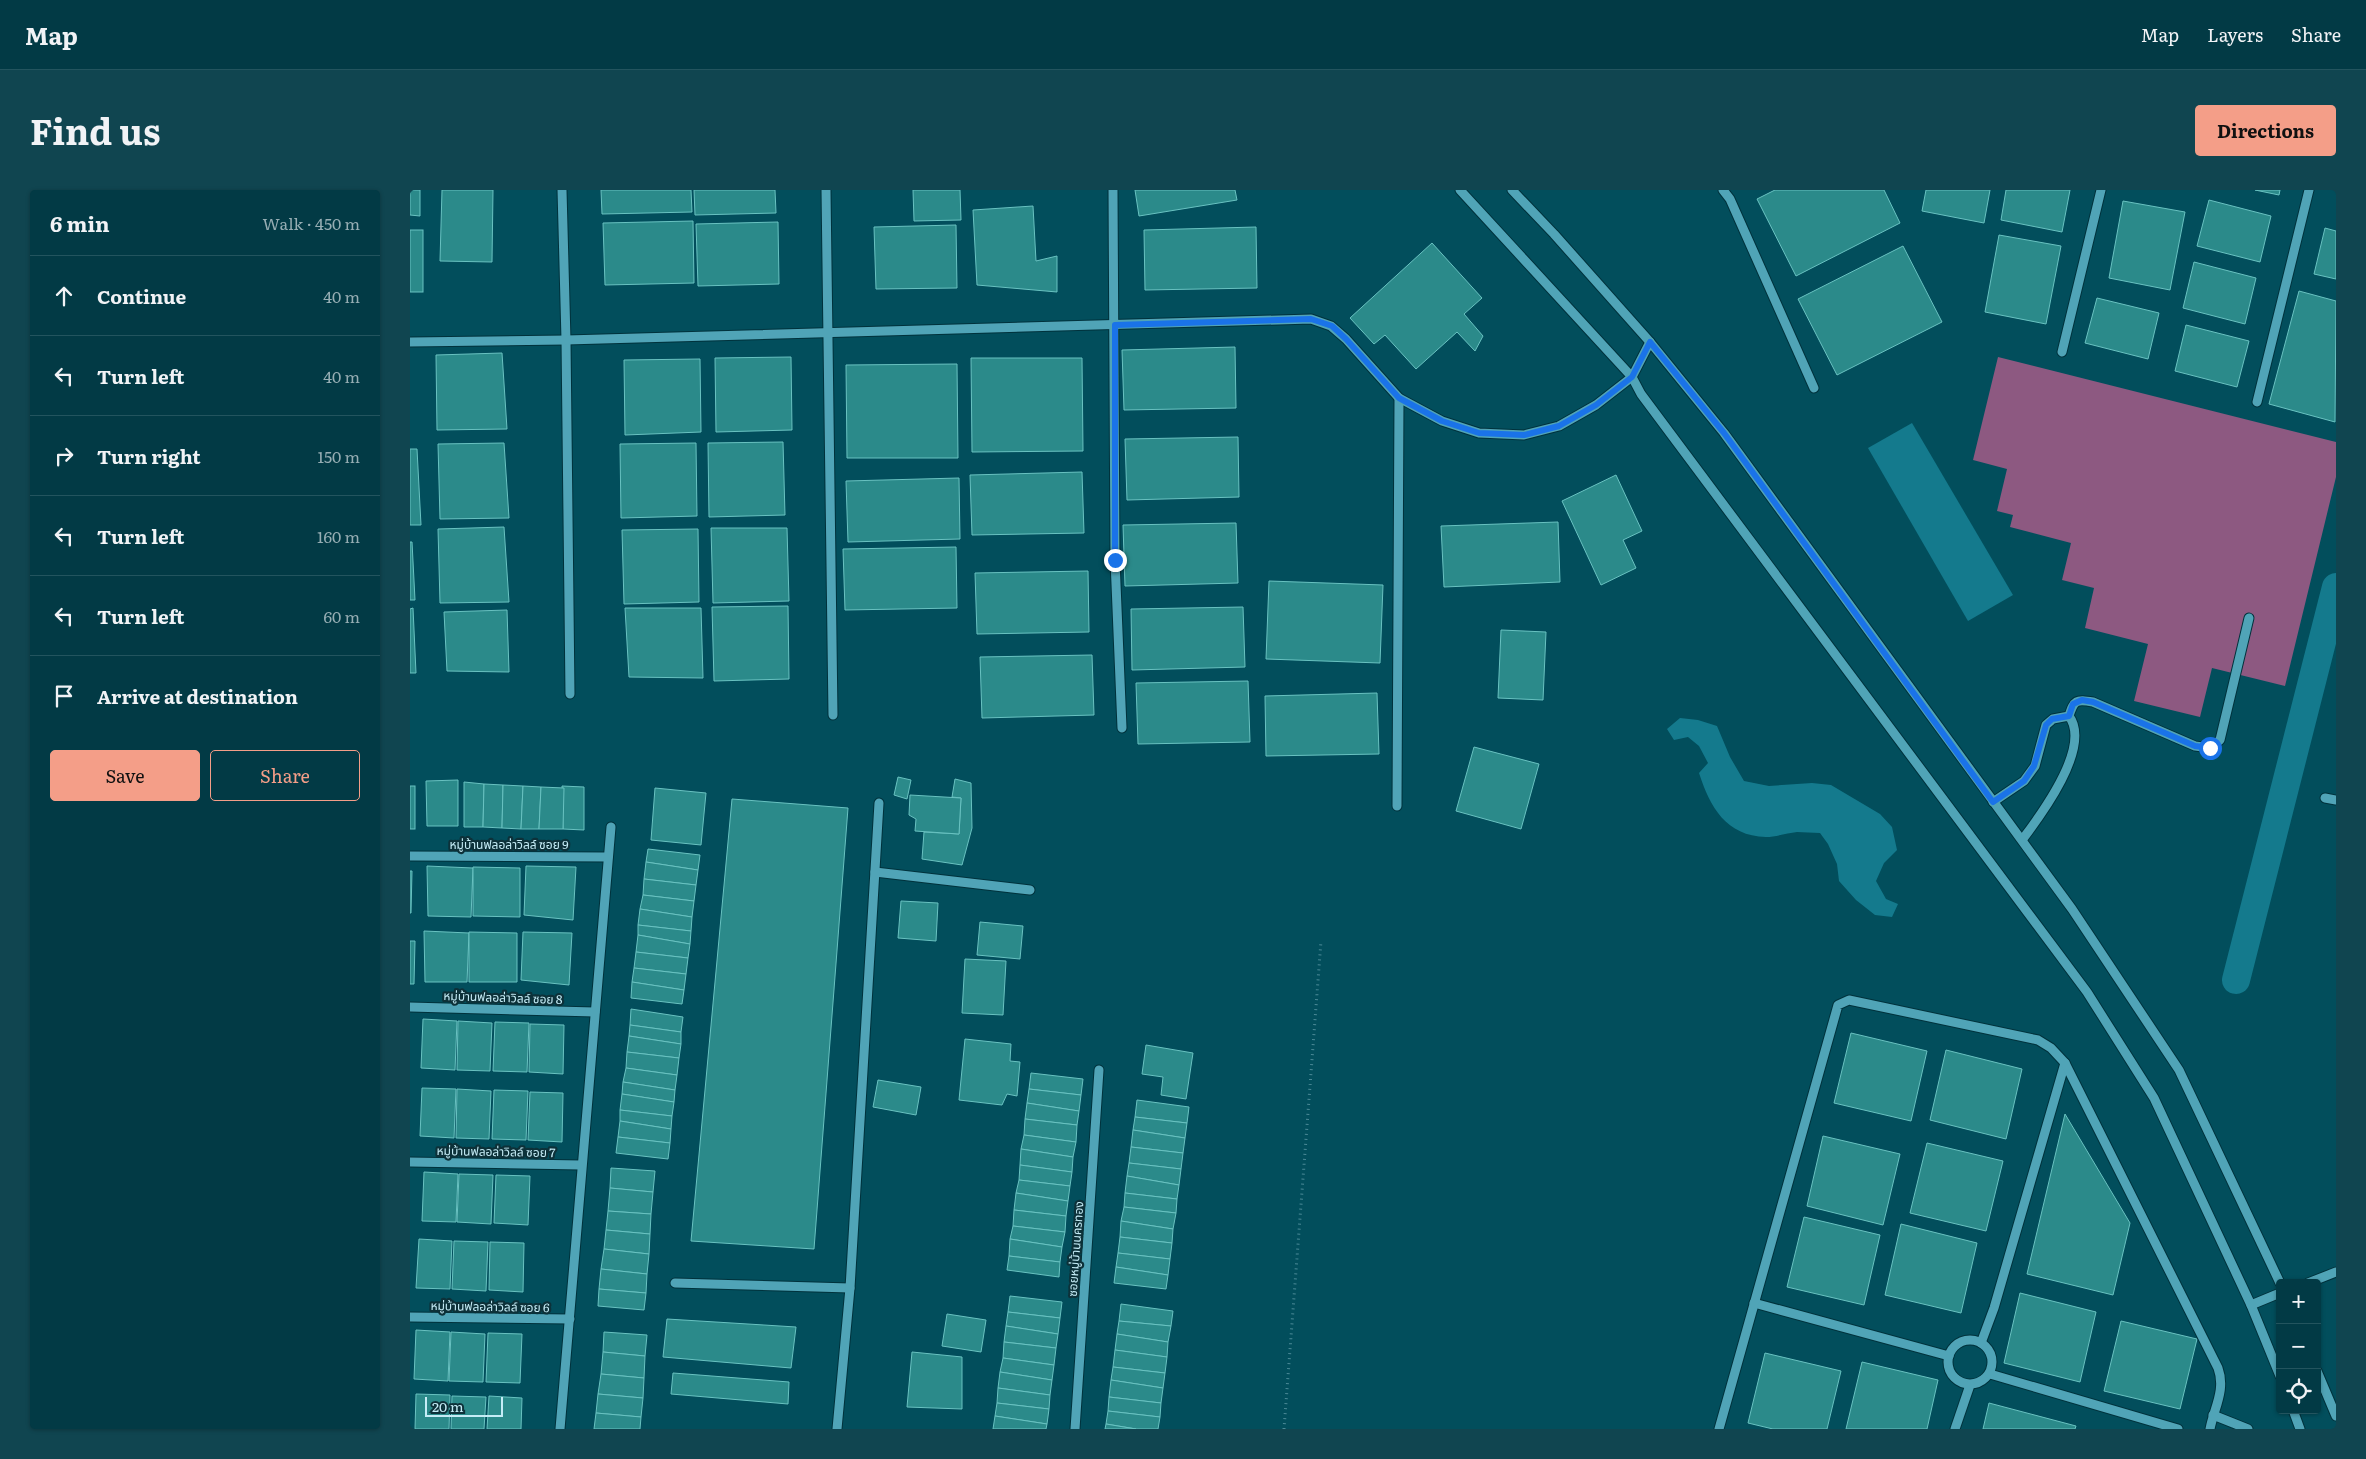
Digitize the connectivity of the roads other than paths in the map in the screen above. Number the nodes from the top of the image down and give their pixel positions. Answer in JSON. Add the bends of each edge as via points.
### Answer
{"nodes":[{"id":1,"x":562,"y":190,"type":"edge"},
{"id":2,"x":826,"y":190,"type":"edge"},
{"id":3,"x":1113,"y":190,"type":"edge"},
{"id":4,"x":1460,"y":190,"type":"edge"},
{"id":5,"x":1512,"y":190,"type":"edge"},
{"id":6,"x":1724,"y":190,"type":"edge"},
{"id":7,"x":2101,"y":190,"type":"edge"},
{"id":8,"x":2308,"y":190,"type":"edge"},
{"id":9,"x":1115,"y":325,"type":"junction"},
{"id":10,"x":829,"y":332,"type":"junction"},
{"id":11,"x":566,"y":340,"type":"junction"},
{"id":12,"x":410,"y":342,"type":"edge"},
{"id":13,"x":1650,"y":342,"type":"junction"},
{"id":14,"x":2062,"y":352,"type":"dead end"},
{"id":15,"x":1632,"y":377,"type":"junction"},
{"id":16,"x":1814,"y":388,"type":"dead end"},
{"id":17,"x":1399,"y":398,"type":"junction"},
{"id":18,"x":2257,"y":402,"type":"dead end"},
{"id":19,"x":2249,"y":618,"type":"dead end"},
{"id":20,"x":570,"y":694,"type":"dead end"},
{"id":21,"x":833,"y":715,"type":"dead end"},
{"id":22,"x":2069,"y":716,"type":"junction"},
{"id":23,"x":1122,"y":728,"type":"dead end"},
{"id":24,"x":2325,"y":798,"type":"dead end"},
{"id":25,"x":2336,"y":800,"type":"edge"},
{"id":26,"x":1993,"y":802,"type":"junction"},
{"id":27,"x":879,"y":803,"type":"dead end"},
{"id":28,"x":1397,"y":806,"type":"dead end"},
{"id":29,"x":611,"y":827,"type":"dead end"},
{"id":30,"x":2022,"y":840,"type":"junction"},
{"id":31,"x":410,"y":856,"type":"edge"},
{"id":32,"x":608,"y":857,"type":"junction"},
{"id":33,"x":875,"y":872,"type":"junction"},
{"id":34,"x":1030,"y":890,"type":"dead end"},
{"id":35,"x":410,"y":1007,"type":"edge"},
{"id":36,"x":595,"y":1012,"type":"junction"},
{"id":37,"x":2065,"y":1063,"type":"junction"},
{"id":38,"x":1099,"y":1070,"type":"dead end"},
{"id":39,"x":410,"y":1162,"type":"edge"},
{"id":40,"x":581,"y":1165,"type":"junction"},
{"id":41,"x":2336,"y":1272,"type":"edge"},
{"id":42,"x":2278,"y":1279,"type":"edge"},
{"id":43,"x":2318,"y":1279,"type":"edge"},
{"id":44,"x":675,"y":1283,"type":"dead end"},
{"id":45,"x":850,"y":1288,"type":"junction"},
{"id":46,"x":2276,"y":1295,"type":"edge"},
{"id":47,"x":1754,"y":1303,"type":"junction"},
{"id":48,"x":2251,"y":1305,"type":"junction"},
{"id":49,"x":410,"y":1317,"type":"edge"},
{"id":50,"x":570,"y":1319,"type":"junction"},
{"id":51,"x":1981,"y":1343,"type":"junction"},
{"id":52,"x":1949,"y":1356,"type":"junction"},
{"id":53,"x":2277,"y":1369,"type":"edge"},
{"id":54,"x":1990,"y":1374,"type":"junction"},
{"id":55,"x":2321,"y":1380,"type":"edge"},
{"id":56,"x":1970,"y":1385,"type":"junction"},
{"id":57,"x":2294,"y":1414,"type":"edge"},
{"id":58,"x":2213,"y":1415,"type":"junction"},
{"id":59,"x":2336,"y":1416,"type":"edge"},
{"id":60,"x":560,"y":1429,"type":"edge"},
{"id":61,"x":837,"y":1429,"type":"edge"},
{"id":62,"x":1075,"y":1429,"type":"edge"},
{"id":63,"x":1719,"y":1429,"type":"edge"},
{"id":64,"x":1955,"y":1429,"type":"edge"},
{"id":65,"x":2178,"y":1429,"type":"edge"},
{"id":66,"x":2210,"y":1429,"type":"edge"},
{"id":67,"x":2248,"y":1429,"type":"edge"},
{"id":68,"x":2300,"y":1429,"type":"edge"}],
"edges":[{"from":1,"to":11,"type":"street"},
{"from":2,"to":10,"type":"street"},
{"from":3,"to":9,"type":"street"},
{"from":4,"to":15,"type":"street"},
{"from":5,"to":13,"type":"street"},
{"from":6,"to":16,"type":"street"},
{"from":7,"to":14,"type":"street"},
{"from":8,"to":18,"type":"street"},
{"from":9,"to":10,"type":"street"},
{"from":9,"to":17,"type":"street","via":[[1311,319],[1332,326]]},
{"from":9,"to":23,"type":"street","via":[[1115,560]]},
{"from":10,"to":11,"type":"street"},
{"from":10,"to":21,"type":"street"},
{"from":11,"to":12,"type":"street"},
{"from":11,"to":20,"type":"street"},
{"from":13,"to":15,"type":"street"},
{"from":13,"to":26,"type":"street","via":[[1736,448]]},
{"from":15,"to":17,"type":"street","via":[[1596,405],[1559,426],[1524,435],[1479,433],[1442,421]]},
{"from":15,"to":48,"type":"street","via":[[1653,410],[2087,992],[2154,1098]]},
{"from":17,"to":28,"type":"street"},
{"from":19,"to":22,"type":"street","via":[[2220,740],[2210,748],[2195,746],[2093,702],[2077,701]]},
{"from":22,"to":26,"type":"street","via":[[2052,719],[2046,725],[2034,766],[2024,781]]},
{"from":22,"to":30,"type":"street","via":[[2074,723],[2076,741],[2045,810]]},
{"from":24,"to":25,"type":"street"},
{"from":26,"to":30,"type":"street"},
{"from":27,"to":33,"type":"street"},
{"from":29,"to":32,"type":"street"},
{"from":30,"to":42,"type":"street","via":[[2179,1070]]},
{"from":31,"to":32,"type":"street","name":"หมู่บ้านฟลอล่าวิลล์ ซอย 9"},
{"from":32,"to":36,"type":"street"},
{"from":33,"to":34,"type":"street"},
{"from":33,"to":45,"type":"street"},
{"from":35,"to":36,"type":"street","name":"หมู่บ้านฟลอล่าวิลล์ ซอย 8"},
{"from":36,"to":40,"type":"street"},
{"from":37,"to":47,"type":"street","via":[[2038,1040],[1849,1000],[1838,1005]]},
{"from":37,"to":51,"type":"street"},
{"from":37,"to":58,"type":"street","via":[[2218,1368],[2222,1390]]},
{"from":38,"to":62,"type":"street","name":"ซอยหมู่บ้านนครทอง"},
{"from":39,"to":40,"type":"street","name":"หมู่บ้านฟลอล่าวิลล์ ซอย 7"},
{"from":40,"to":50,"type":"street"},
{"from":41,"to":43,"type":"street"},
{"from":44,"to":45,"type":"street"},
{"from":45,"to":61,"type":"street"},
{"from":46,"to":48,"type":"street"},
{"from":47,"to":52,"type":"street"},
{"from":47,"to":63,"type":"street"},
{"from":48,"to":53,"type":"street"},
{"from":49,"to":50,"type":"street","name":"หมู่บ้านฟลอล่าวิลล์ ซอย 6"},
{"from":50,"to":60,"type":"street"},
{"from":51,"to":52,"type":"street","via":[[1962,1342]]},
{"from":51,"to":54,"type":"street","via":[[1990,1353]]},
{"from":52,"to":56,"type":"street","via":[[1952,1375]]},
{"from":54,"to":56,"type":"street","via":[[1981,1382]]},
{"from":54,"to":65,"type":"street"},
{"from":55,"to":59,"type":"street"},
{"from":56,"to":64,"type":"street"},
{"from":57,"to":68,"type":"street"},
{"from":58,"to":66,"type":"street"},
{"from":58,"to":67,"type":"street"}]}
